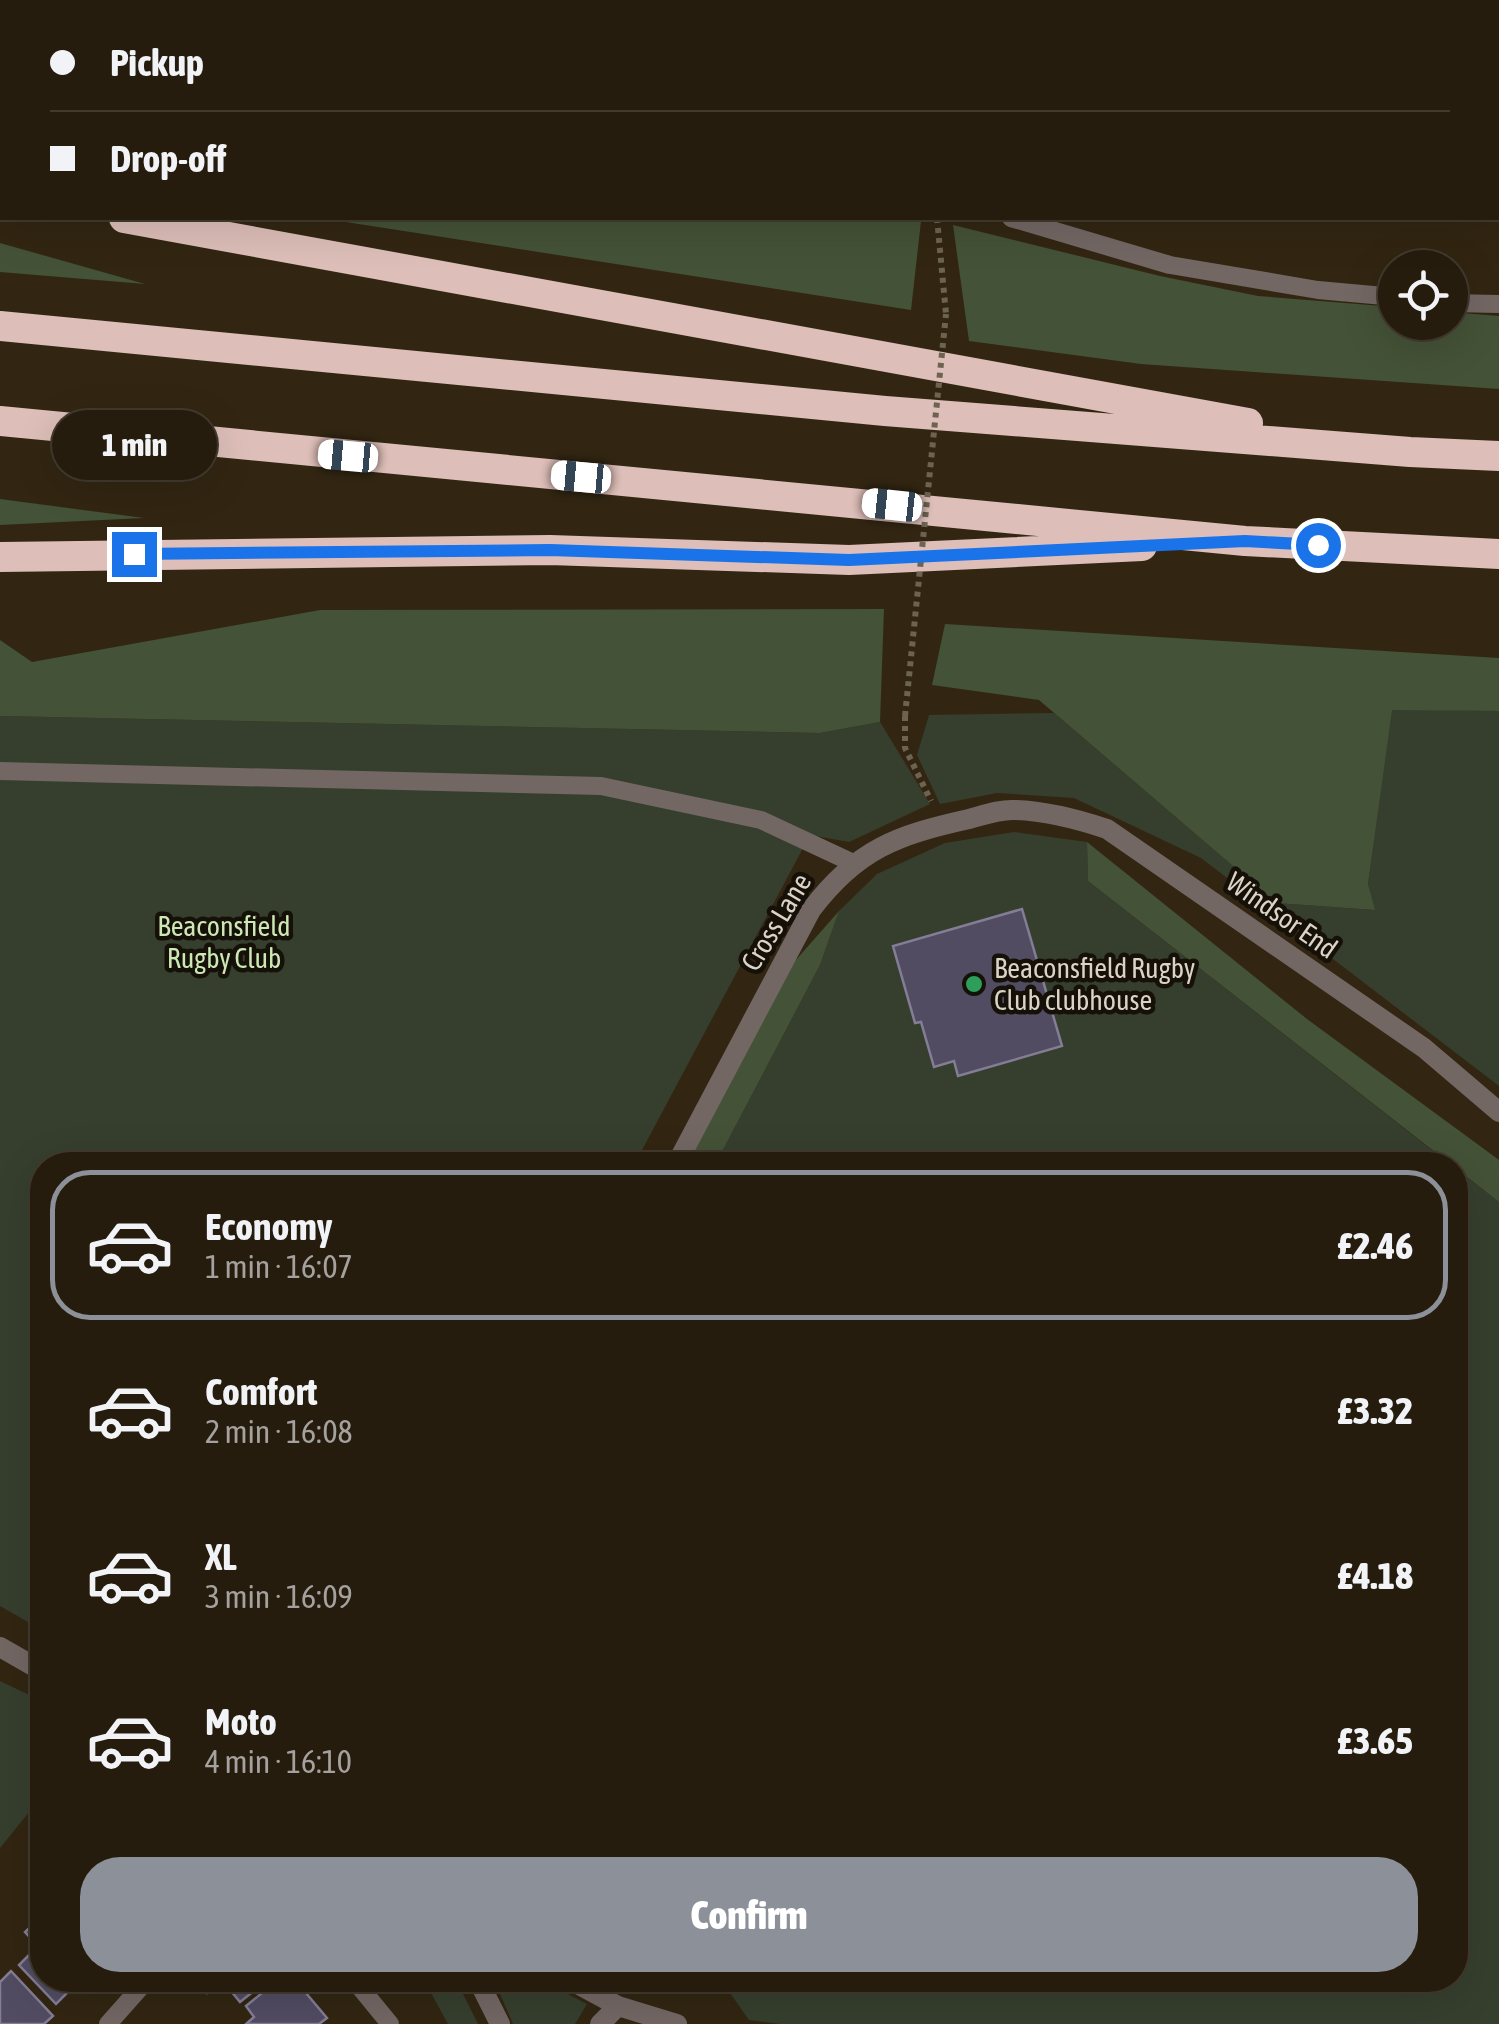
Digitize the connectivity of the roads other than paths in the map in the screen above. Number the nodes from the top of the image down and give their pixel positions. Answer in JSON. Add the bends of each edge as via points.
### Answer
{"nodes":[{"id":1,"x":135,"y":220,"type":"edge"},
{"id":2,"x":1017,"y":220,"type":"edge"},
{"id":3,"x":1378,"y":296,"type":"edge"},
{"id":4,"x":1468,"y":303,"type":"edge"},
{"id":5,"x":1499,"y":304,"type":"edge"},
{"id":6,"x":0,"y":326,"type":"edge"},
{"id":7,"x":0,"y":421,"type":"edge"},
{"id":8,"x":1410,"y":452,"type":"junction"},
{"id":9,"x":1499,"y":456,"type":"edge"},
{"id":10,"x":1245,"y":541,"type":"junction"},
{"id":11,"x":1499,"y":554,"type":"edge"},
{"id":12,"x":0,"y":557,"type":"edge"},
{"id":13,"x":0,"y":771,"type":"edge"},
{"id":14,"x":1011,"y":809,"type":"joint"},
{"id":15,"x":853,"y":863,"type":"junction"},
{"id":16,"x":1499,"y":1112,"type":"edge"},
{"id":17,"x":683,"y":1152,"type":"edge"},
{"id":18,"x":0,"y":1647,"type":"edge"},
{"id":19,"x":30,"y":1663,"type":"edge"},
{"id":20,"x":136,"y":1992,"type":"edge"},
{"id":21,"x":364,"y":1992,"type":"edge"},
{"id":22,"x":484,"y":1992,"type":"edge"},
{"id":23,"x":592,"y":1992,"type":"edge"},
{"id":24,"x":618,"y":2006,"type":"junction"},
{"id":25,"x":108,"y":2024,"type":"edge"},
{"id":26,"x":390,"y":2024,"type":"edge"},
{"id":27,"x":500,"y":2024,"type":"edge"},
{"id":28,"x":600,"y":2024,"type":"edge"},
{"id":29,"x":677,"y":2024,"type":"edge"}],
"edges":[{"from":1,"to":8,"type":"highway"},
{"from":2,"to":3,"type":"lane","via":[[1170,265]]},
{"from":4,"to":5,"type":"lane"},
{"from":6,"to":8,"type":"highway","via":[[865,409]]},
{"from":7,"to":10,"type":"highway"},
{"from":8,"to":9,"type":"highway"},
{"from":10,"to":11,"type":"highway"},
{"from":10,"to":12,"type":"highway","via":[[849,560],[550,550]]},
{"from":13,"to":15,"type":"lane","via":[[600,786],[761,820]]},
{"from":14,"to":15,"type":"street","name":"Cross Lane","via":[[905,835]]},
{"from":14,"to":16,"type":"street","name":"Windsor End","via":[[1107,829],[1424,1048]]},
{"from":15,"to":17,"type":"street","name":"Cross Lane","via":[[811,910]]},
{"from":18,"to":19,"type":"street"},
{"from":20,"to":25,"type":"lane"},
{"from":21,"to":26,"type":"lane"},
{"from":22,"to":27,"type":"street"},
{"from":23,"to":24,"type":"street"},
{"from":24,"to":28,"type":"street"},
{"from":24,"to":29,"type":"street"}]}
